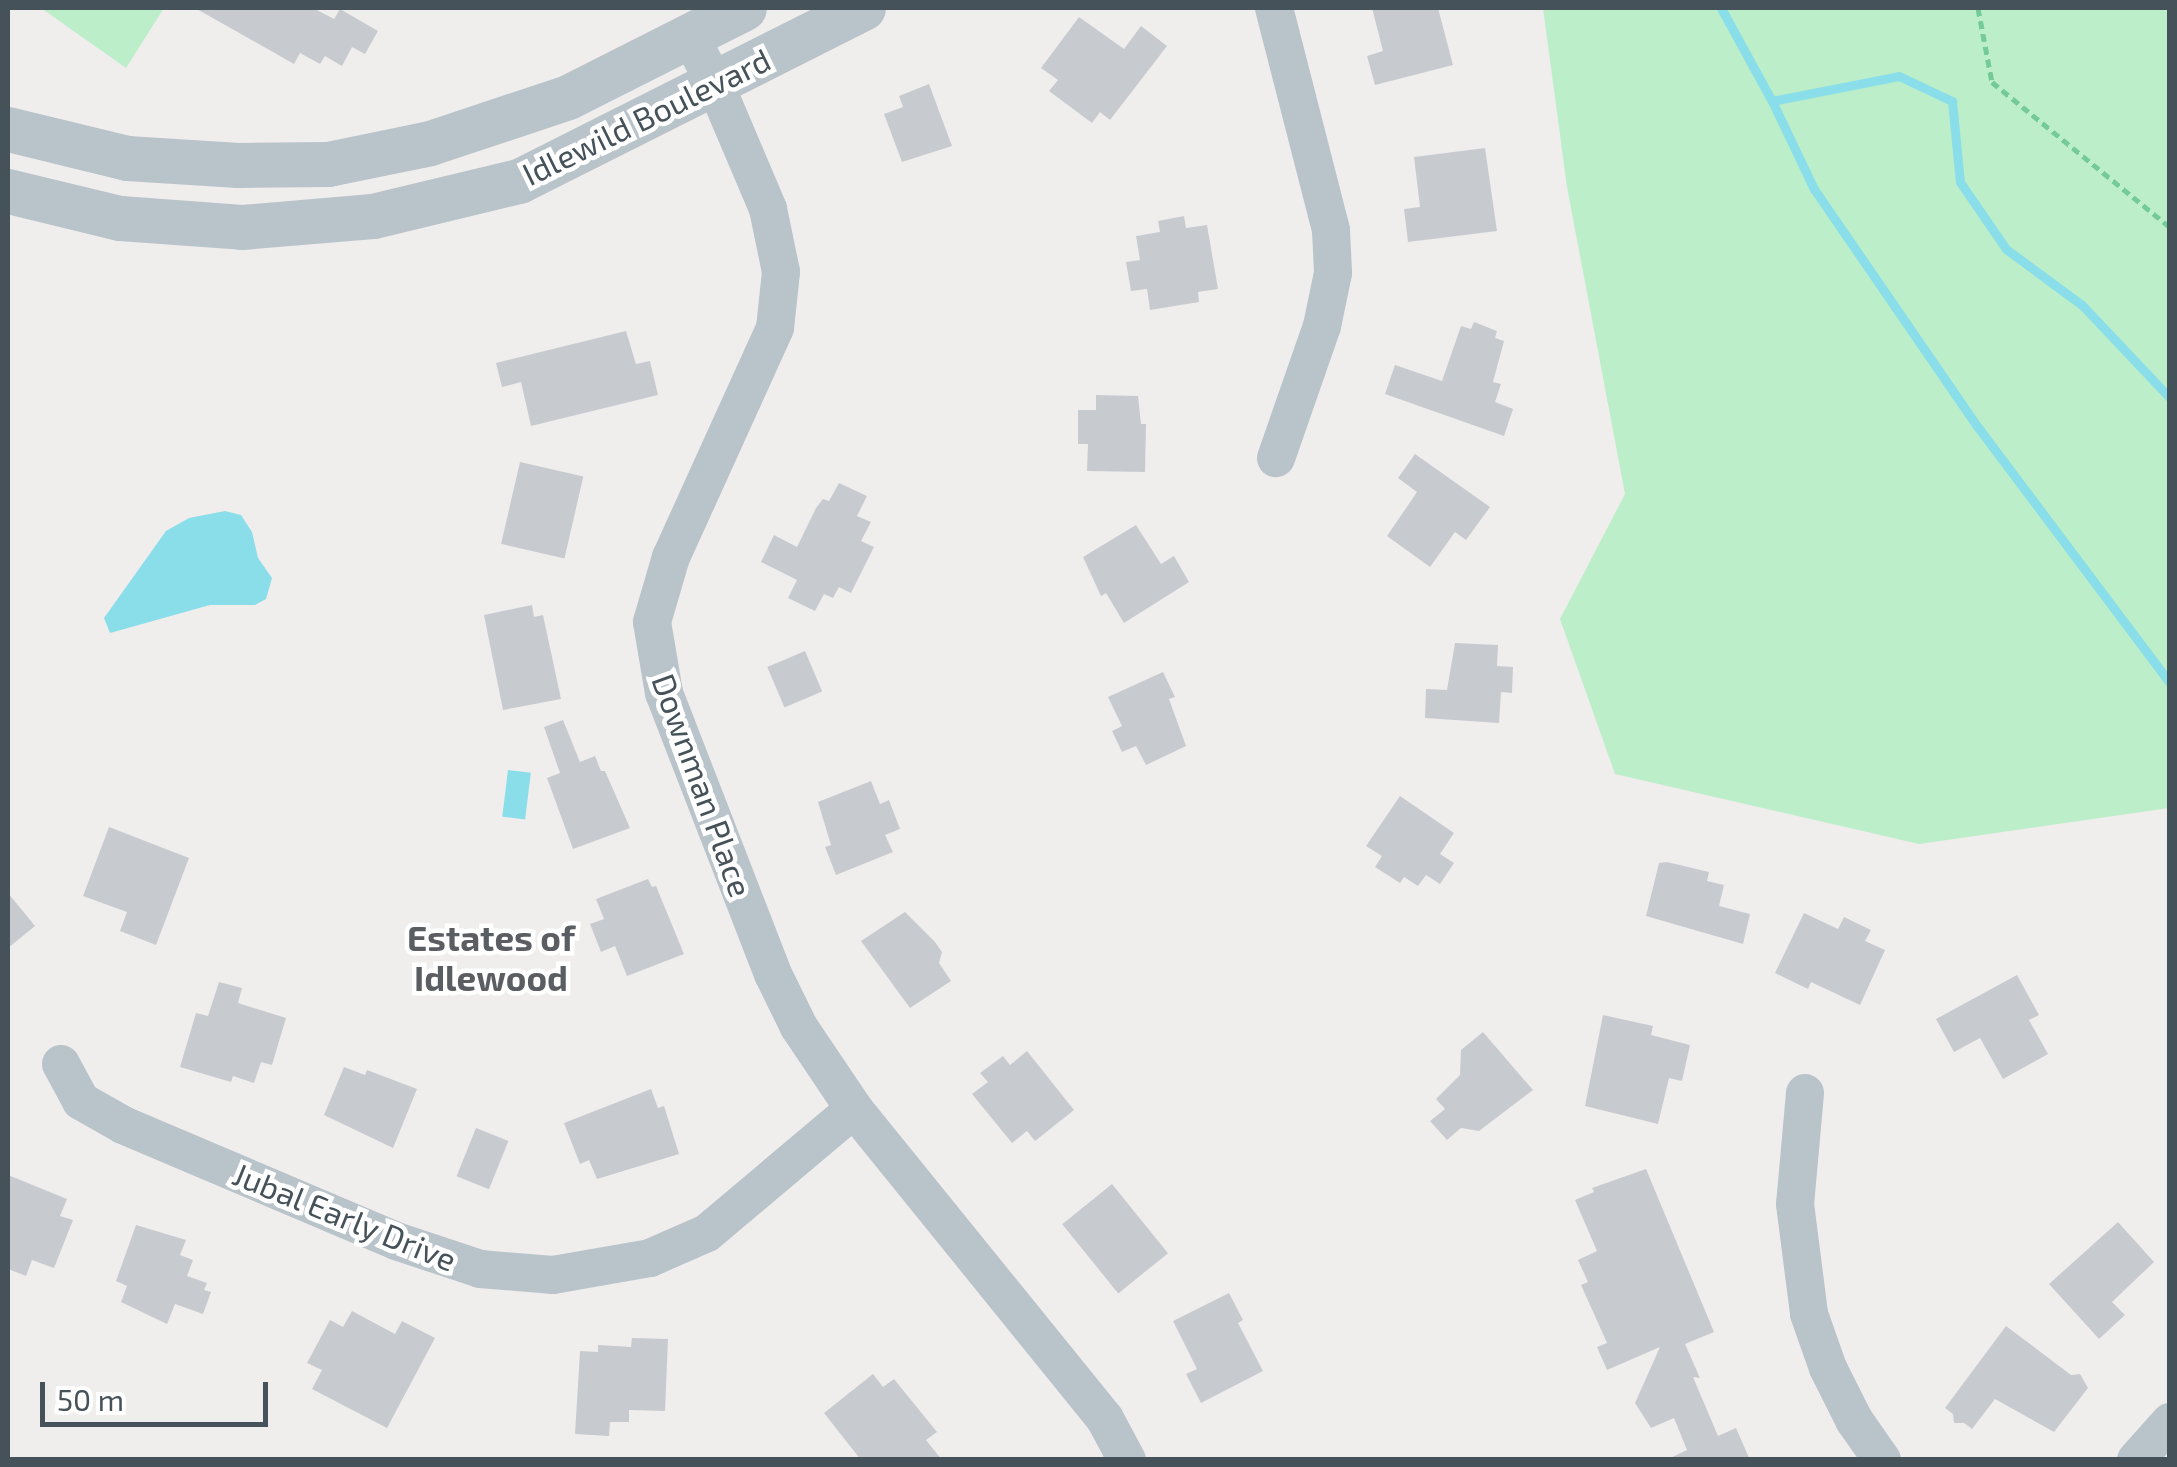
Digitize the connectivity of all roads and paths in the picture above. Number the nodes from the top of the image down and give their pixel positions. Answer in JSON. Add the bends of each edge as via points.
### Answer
{"nodes":[{"id":1,"x":744,"y":8,"type":"edge"},
{"id":2,"x":863,"y":8,"type":"edge"},
{"id":3,"x":1274,"y":8,"type":"edge"},
{"id":4,"x":1978,"y":8,"type":"edge"},
{"id":5,"x":688,"y":34,"type":"junction"},
{"id":6,"x":716,"y":84,"type":"junction"},
{"id":7,"x":8,"y":129,"type":"edge"},
{"id":8,"x":8,"y":190,"type":"edge"},
{"id":9,"x":2170,"y":227,"type":"edge"},
{"id":10,"x":1276,"y":458,"type":"dead end"},
{"id":11,"x":61,"y":1064,"type":"dead end"},
{"id":12,"x":1805,"y":1093,"type":"dead end"},
{"id":13,"x":854,"y":1109,"type":"junction"},
{"id":14,"x":2170,"y":1422,"type":"edge"},
{"id":15,"x":1126,"y":1460,"type":"edge"},
{"id":16,"x":1882,"y":1460,"type":"edge"},
{"id":17,"x":2136,"y":1460,"type":"edge"}],
"edges":[{"from":1,"to":5,"type":"street","name":"Idlewild Boulevard"},
{"from":2,"to":6,"type":"street","name":"Idlewild Boulevard"},
{"from":3,"to":10,"type":"street","via":[[1331,230],[1333,272],[1322,326]]},
{"from":4,"to":9,"type":"path","via":[[1992,82]]},
{"from":5,"to":6,"type":"street","name":"Downman Place"},
{"from":5,"to":7,"type":"street","name":"Idlewild Boulevard","via":[[568,97],[430,143],[328,164],[126,158]]},
{"from":6,"to":8,"type":"street","name":"Idlewild Boulevard","via":[[519,181],[373,216],[242,228],[120,218]]},
{"from":6,"to":13,"type":"street","name":"Downman Place","via":[[768,208],[781,272],[775,328],[671,558],[652,622],[664,693],[772,974]]},
{"from":11,"to":13,"type":"street","name":"Jubal Early Drive","via":[[81,1101],[123,1126],[396,1241],[480,1270],[553,1276],[650,1258],[707,1233]]},
{"from":12,"to":16,"type":"street","via":[[1795,1204],[1809,1314],[1837,1386]]},
{"from":13,"to":15,"type":"street","name":"Downman Place","via":[[1105,1419]]},
{"from":14,"to":17,"type":"street"}]}
